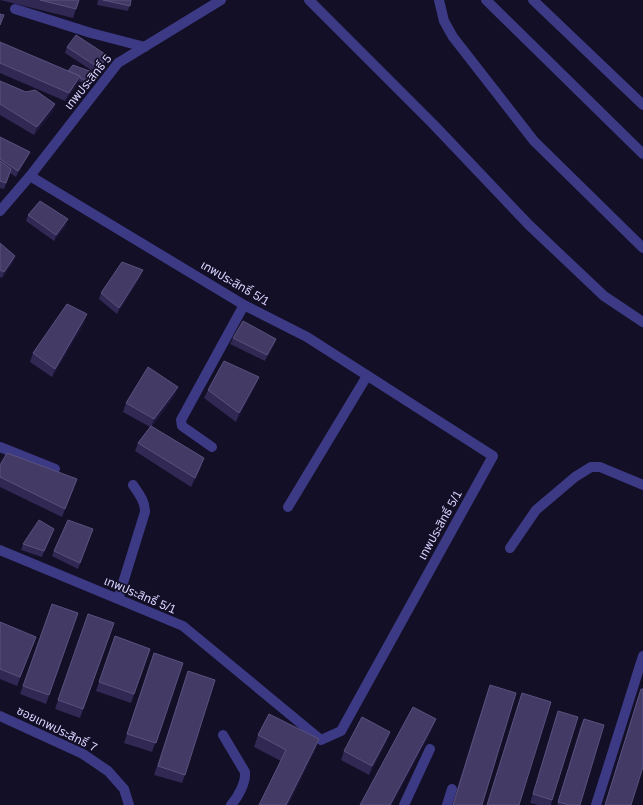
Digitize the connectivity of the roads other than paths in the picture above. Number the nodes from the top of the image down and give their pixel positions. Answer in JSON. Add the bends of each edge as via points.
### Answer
{"nodes":[{"id":1,"x":221,"y":0,"type":"edge"},
{"id":2,"x":309,"y":0,"type":"edge"},
{"id":3,"x":439,"y":0,"type":"edge"},
{"id":4,"x":486,"y":0,"type":"edge"},
{"id":5,"x":533,"y":0,"type":"edge"},
{"id":6,"x":15,"y":9,"type":"dead end"},
{"id":7,"x":145,"y":47,"type":"junction"},
{"id":8,"x":643,"y":105,"type":"edge"},
{"id":9,"x":643,"y":154,"type":"edge"},
{"id":10,"x":30,"y":176,"type":"junction"},
{"id":11,"x":0,"y":210,"type":"edge"},
{"id":12,"x":643,"y":248,"type":"edge"},
{"id":13,"x":244,"y":305,"type":"junction"},
{"id":14,"x":643,"y":322,"type":"edge"},
{"id":15,"x":367,"y":376,"type":"junction"},
{"id":16,"x":0,"y":447,"type":"edge"},
{"id":17,"x":212,"y":447,"type":"dead end"},
{"id":18,"x":55,"y":469,"type":"edge"},
{"id":19,"x":133,"y":485,"type":"dead end"},
{"id":20,"x":643,"y":485,"type":"edge"},
{"id":21,"x":288,"y":507,"type":"dead end"},
{"id":22,"x":510,"y":548,"type":"dead end"},
{"id":23,"x":0,"y":550,"type":"edge"},
{"id":24,"x":118,"y":599,"type":"junction"},
{"id":25,"x":643,"y":656,"type":"edge"},
{"id":26,"x":0,"y":716,"type":"edge"},
{"id":27,"x":223,"y":735,"type":"dead end"},
{"id":28,"x":430,"y":749,"type":"dead end"},
{"id":29,"x":452,"y":789,"type":"dead end"},
{"id":30,"x":129,"y":805,"type":"edge"},
{"id":31,"x":231,"y":805,"type":"edge"},
{"id":32,"x":404,"y":805,"type":"edge"},
{"id":33,"x":448,"y":805,"type":"edge"},
{"id":34,"x":596,"y":805,"type":"edge"}],
"edges":[{"from":1,"to":7,"type":"street","name":"เทพประสิทธิ์ 5"},
{"from":2,"to":14,"type":"street","via":[[439,130],[529,225],[604,296]]},
{"from":3,"to":12,"type":"street","via":[[444,22],[453,37],[534,141]]},
{"from":4,"to":9,"type":"street"},
{"from":5,"to":8,"type":"street"},
{"from":6,"to":7,"type":"street","via":[[91,34]]},
{"from":7,"to":10,"type":"street","name":"เทพประสิทธิ์ 5","via":[[118,63]]},
{"from":10,"to":11,"type":"street","name":"เทพประสิทธิ์ 5"},
{"from":10,"to":13,"type":"street","name":"เทพประสิทธิ์ 5/1"},
{"from":13,"to":15,"type":"street","name":"เทพประสิทธิ์ 5/1","via":[[306,337]]},
{"from":13,"to":17,"type":"street","via":[[181,420],[182,426]]},
{"from":15,"to":21,"type":"street"},
{"from":15,"to":24,"type":"street","name":"เทพประสิทธิ์ 5/1","via":[[493,456],[341,731],[321,740],[183,626]]},
{"from":16,"to":18,"type":"street"},
{"from":19,"to":24,"type":"street","via":[[142,497],[146,512]]},
{"from":20,"to":22,"type":"street","via":[[600,467],[591,467],[536,510]]},
{"from":23,"to":24,"type":"street","name":"เทพประสิทธิ์ 5/1"},
{"from":25,"to":34,"type":"street"},
{"from":26,"to":30,"type":"street","name":"ซอยเทพประสิทธิ์ 7","via":[[83,754],[108,771],[124,789]]},
{"from":27,"to":31,"type":"street","via":[[246,772]]},
{"from":28,"to":32,"type":"street"},
{"from":29,"to":33,"type":"street"}]}
